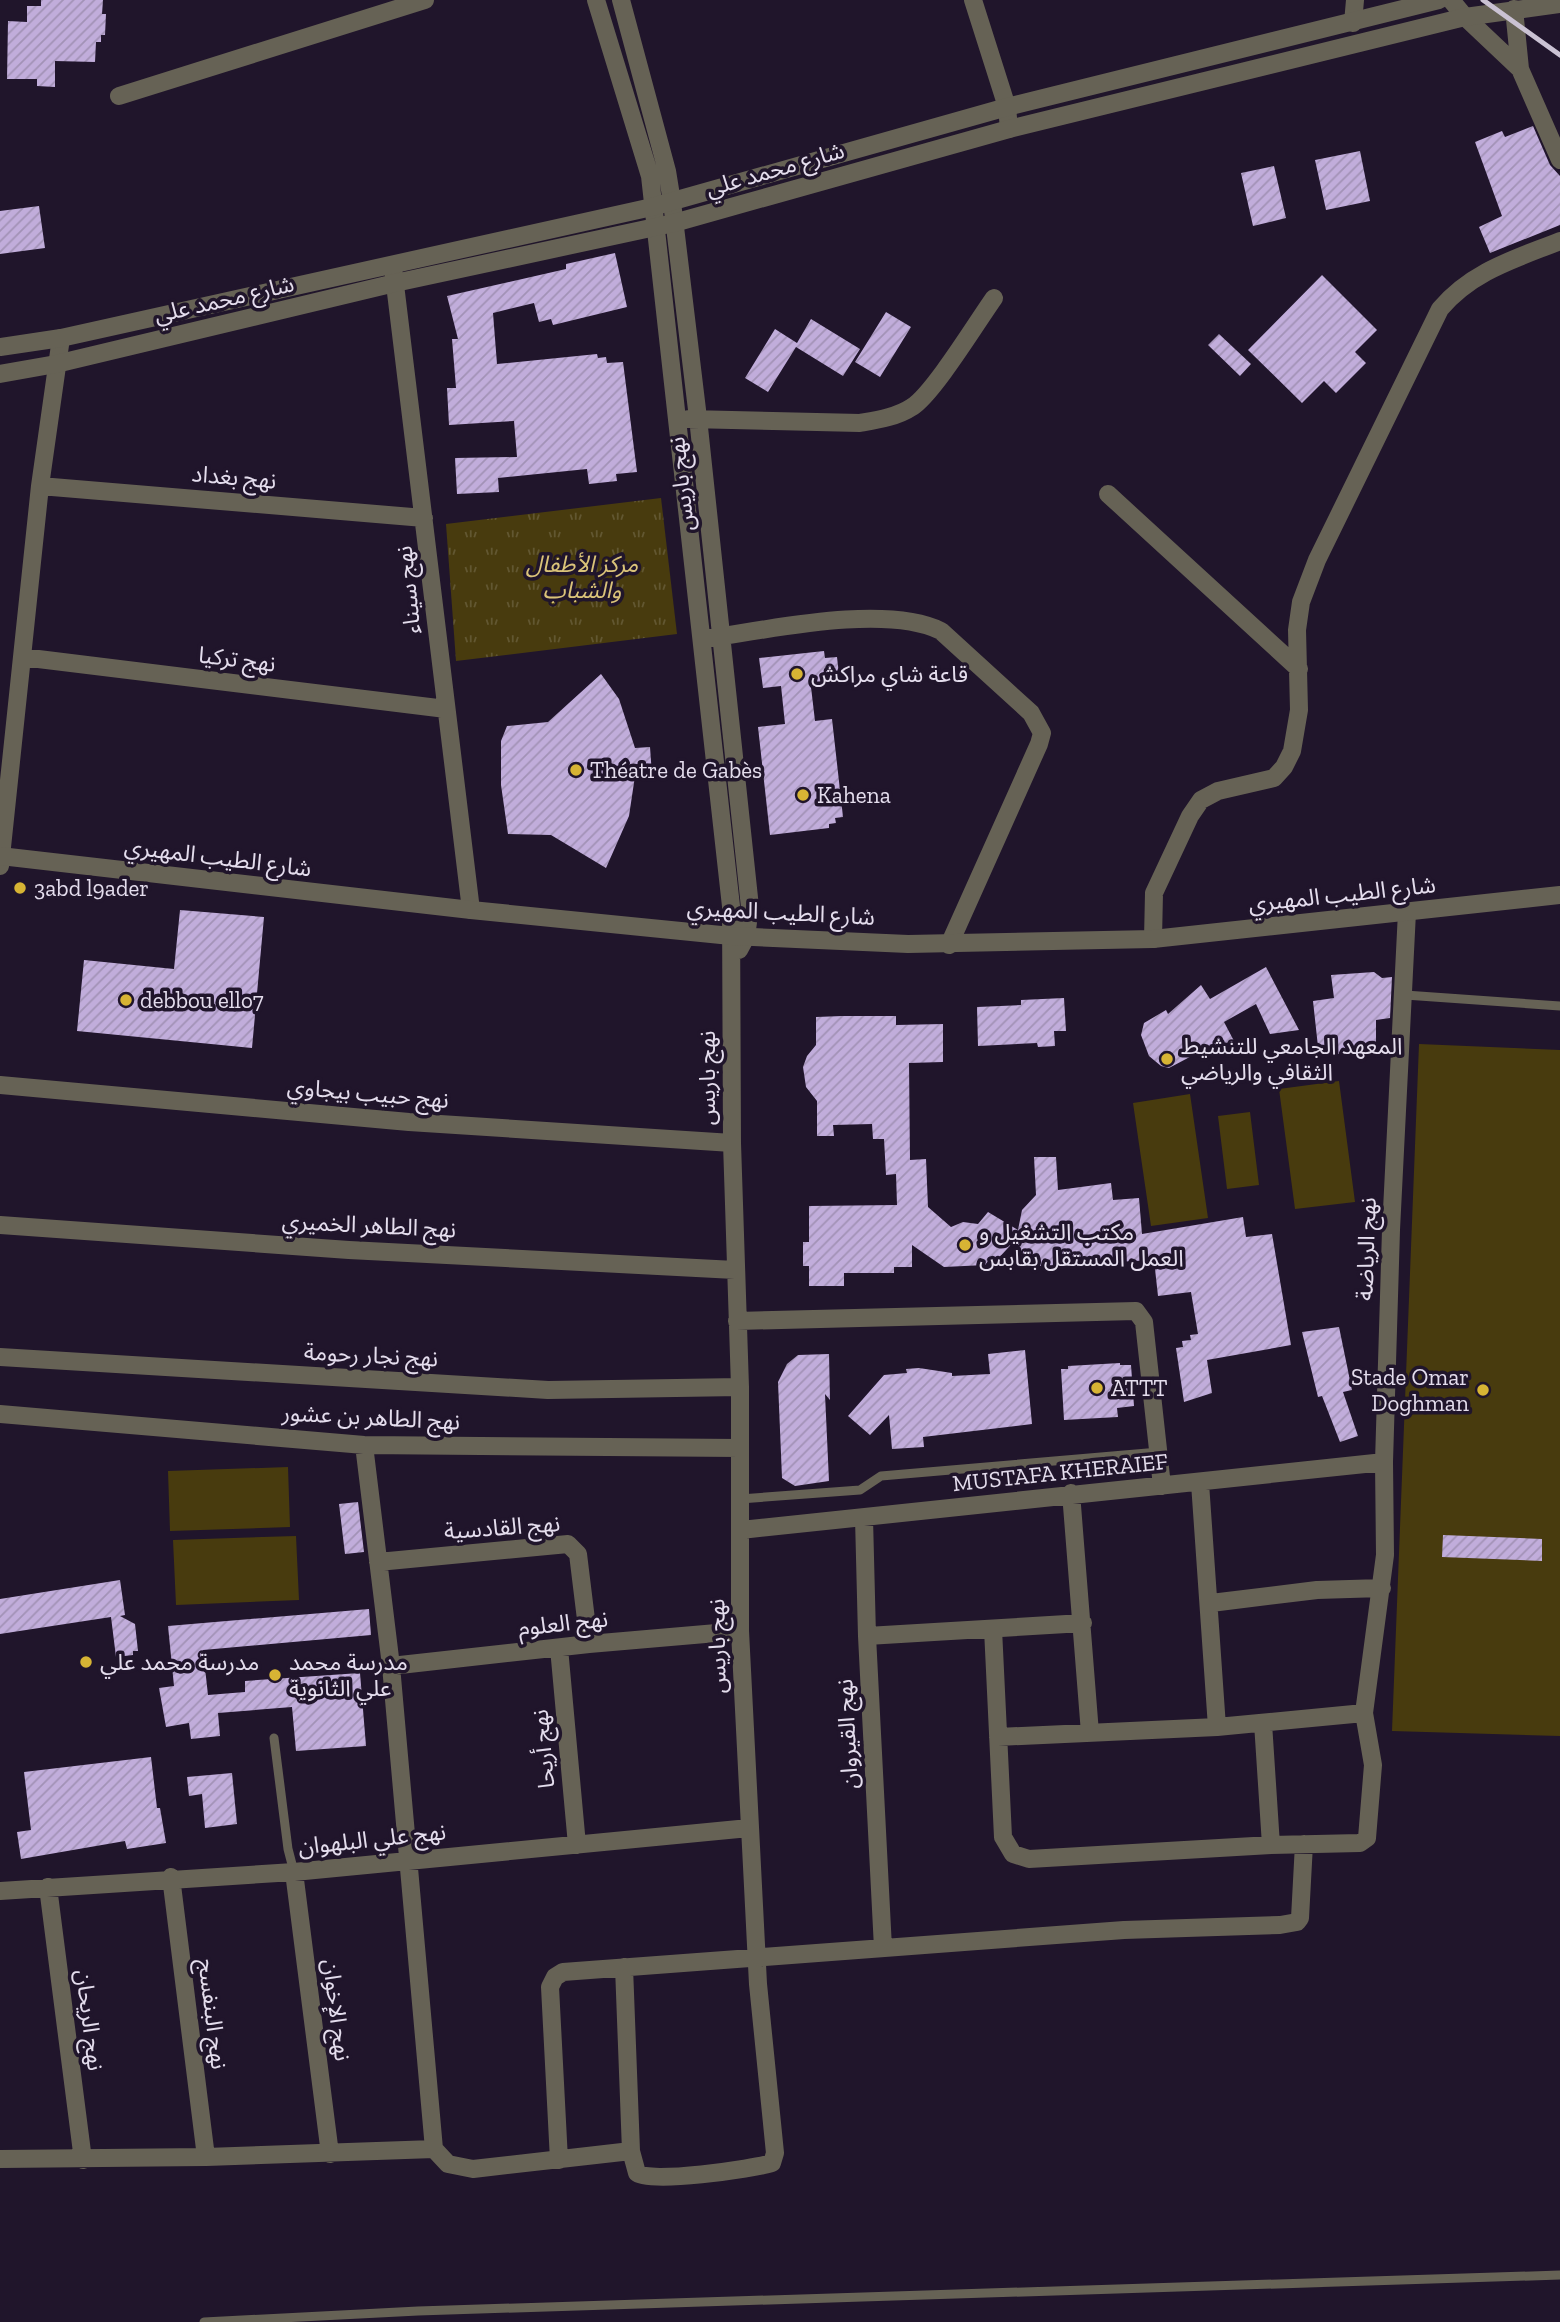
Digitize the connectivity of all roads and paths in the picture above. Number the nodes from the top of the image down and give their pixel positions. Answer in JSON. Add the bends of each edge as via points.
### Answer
{"nodes":[{"id":1,"x":425,"y":0,"type":"edge"},
{"id":2,"x":621,"y":0,"type":"edge"},
{"id":3,"x":973,"y":0,"type":"edge"},
{"id":4,"x":1355,"y":0,"type":"edge"},
{"id":5,"x":1440,"y":0,"type":"edge"},
{"id":6,"x":1451,"y":0,"type":"edge"},
{"id":7,"x":599,"y":1,"type":"edge"},
{"id":8,"x":1560,"y":5,"type":"edge"},
{"id":9,"x":1514,"y":9,"type":"junction"},
{"id":10,"x":1465,"y":18,"type":"junction"},
{"id":11,"x":1353,"y":23,"type":"junction"},
{"id":12,"x":1520,"y":69,"type":"junction"},
{"id":13,"x":119,"y":96,"type":"dead end"},
{"id":14,"x":1007,"y":107,"type":"junction"},
{"id":15,"x":1009,"y":129,"type":"junction"},
{"id":16,"x":1560,"y":160,"type":"edge"},
{"id":17,"x":671,"y":202,"type":"junction"},
{"id":18,"x":652,"y":207,"type":"junction"},
{"id":19,"x":674,"y":223,"type":"junction"},
{"id":20,"x":655,"y":227,"type":"junction"},
{"id":21,"x":1560,"y":242,"type":"edge"},
{"id":22,"x":393,"y":265,"type":"junction"},
{"id":23,"x":395,"y":284,"type":"junction"},
{"id":24,"x":994,"y":298,"type":"dead end"},
{"id":25,"x":61,"y":338,"type":"junction"},
{"id":26,"x":0,"y":347,"type":"edge"},
{"id":27,"x":56,"y":365,"type":"junction"},
{"id":28,"x":0,"y":374,"type":"edge"},
{"id":29,"x":698,"y":418,"type":"junction"},
{"id":30,"x":675,"y":421,"type":"junction"},
{"id":31,"x":40,"y":486,"type":"junction"},
{"id":32,"x":1108,"y":494,"type":"dead end"},
{"id":33,"x":424,"y":518,"type":"junction"},
{"id":34,"x":722,"y":636,"type":"junction"},
{"id":35,"x":700,"y":640,"type":"junction"},
{"id":36,"x":22,"y":657,"type":"junction"},
{"id":37,"x":1299,"y":669,"type":"junction"},
{"id":38,"x":446,"y":709,"type":"junction"},
{"id":39,"x":0,"y":859,"type":"edge"},
{"id":40,"x":1560,"y":895,"type":"edge"},
{"id":41,"x":471,"y":910,"type":"junction"},
{"id":42,"x":1408,"y":912,"type":"junction"},
{"id":43,"x":738,"y":936,"type":"junction"},
{"id":44,"x":1153,"y":939,"type":"junction"},
{"id":45,"x":949,"y":944,"type":"junction"},
{"id":46,"x":1405,"y":995,"type":"junction"},
{"id":47,"x":1560,"y":1006,"type":"edge"},
{"id":48,"x":0,"y":1085,"type":"edge"},
{"id":49,"x":732,"y":1143,"type":"junction"},
{"id":50,"x":0,"y":1225,"type":"edge"},
{"id":51,"x":734,"y":1270,"type":"junction"},
{"id":52,"x":737,"y":1321,"type":"junction"},
{"id":53,"x":0,"y":1357,"type":"edge"},
{"id":54,"x":740,"y":1387,"type":"junction"},
{"id":55,"x":0,"y":1414,"type":"edge"},
{"id":56,"x":364,"y":1445,"type":"junction"},
{"id":57,"x":740,"y":1448,"type":"junction"},
{"id":58,"x":1159,"y":1452,"type":"junction"},
{"id":59,"x":1384,"y":1462,"type":"junction"},
{"id":60,"x":1200,"y":1483,"type":"junction"},
{"id":61,"x":1163,"y":1486,"type":"junction"},
{"id":62,"x":1071,"y":1493,"type":"junction"},
{"id":63,"x":740,"y":1499,"type":"junction"},
{"id":64,"x":864,"y":1518,"type":"junction"},
{"id":65,"x":741,"y":1530,"type":"junction"},
{"id":66,"x":378,"y":1562,"type":"junction"},
{"id":67,"x":1382,"y":1588,"type":"junction"},
{"id":68,"x":1211,"y":1603,"type":"junction"},
{"id":69,"x":1083,"y":1623,"type":"junction"},
{"id":70,"x":993,"y":1629,"type":"junction"},
{"id":71,"x":740,"y":1632,"type":"junction"},
{"id":72,"x":867,"y":1636,"type":"junction"},
{"id":73,"x":589,"y":1644,"type":"junction"},
{"id":74,"x":559,"y":1648,"type":"junction"},
{"id":75,"x":391,"y":1666,"type":"junction"},
{"id":76,"x":1364,"y":1713,"type":"junction"},
{"id":77,"x":1264,"y":1723,"type":"junction"},
{"id":78,"x":1217,"y":1727,"type":"junction"},
{"id":79,"x":1090,"y":1733,"type":"junction"},
{"id":80,"x":998,"y":1737,"type":"junction"},
{"id":81,"x":274,"y":1738,"type":"dead end"},
{"id":82,"x":749,"y":1828,"type":"junction"},
{"id":83,"x":1304,"y":1844,"type":"junction"},
{"id":84,"x":577,"y":1845,"type":"junction"},
{"id":85,"x":1271,"y":1845,"type":"junction"},
{"id":86,"x":409,"y":1860,"type":"junction"},
{"id":87,"x":295,"y":1872,"type":"junction"},
{"id":88,"x":172,"y":1877,"type":"junction"},
{"id":89,"x":48,"y":1887,"type":"junction"},
{"id":90,"x":0,"y":1891,"type":"edge"},
{"id":91,"x":883,"y":1948,"type":"junction"},
{"id":92,"x":757,"y":1957,"type":"junction"},
{"id":93,"x":624,"y":1968,"type":"junction"},
{"id":94,"x":434,"y":2149,"type":"junction"},
{"id":95,"x":631,"y":2151,"type":"junction"},
{"id":96,"x":330,"y":2154,"type":"junction"},
{"id":97,"x":206,"y":2157,"type":"junction"},
{"id":98,"x":0,"y":2159,"type":"edge"},
{"id":99,"x":83,"y":2160,"type":"junction"},
{"id":100,"x":559,"y":2160,"type":"junction"},
{"id":101,"x":1560,"y":2275,"type":"edge"},
{"id":102,"x":204,"y":2322,"type":"edge"}],
"edges":[{"from":1,"to":13,"type":"street"},
{"from":2,"to":17,"type":"street","name":"نهج باريس","via":[[667,171]]},
{"from":3,"to":14,"type":"street"},
{"from":4,"to":11,"type":"street"},
{"from":5,"to":11,"type":"street","name":"شارع محمد علي"},
{"from":6,"to":10,"type":"street"},
{"from":7,"to":18,"type":"street","name":"نهج باريس","via":[[650,176]]},
{"from":8,"to":9,"type":"street","name":"شارع محمد علي"},
{"from":9,"to":10,"type":"street","name":"شارع محمد علي"},
{"from":9,"to":12,"type":"street"},
{"from":10,"to":12,"type":"street"},
{"from":10,"to":15,"type":"street","name":"شارع محمد علي"},
{"from":11,"to":14,"type":"street","name":"شارع محمد علي"},
{"from":12,"to":16,"type":"street"},
{"from":14,"to":15,"type":"street"},
{"from":14,"to":17,"type":"street","name":"شارع محمد علي"},
{"from":15,"to":19,"type":"street","name":"شارع محمد علي"},
{"from":17,"to":18,"type":"street","name":"شارع محمد علي"},
{"from":17,"to":19,"type":"street","name":"نهج باريس"},
{"from":18,"to":20,"type":"street","name":"نهج باريس"},
{"from":18,"to":22,"type":"street","name":"شارع محمد علي"},
{"from":19,"to":20,"type":"street","name":"شارع محمد علي"},
{"from":19,"to":29,"type":"street","name":"نهج باريس"},
{"from":20,"to":23,"type":"street","name":"شارع محمد علي"},
{"from":20,"to":30,"type":"street","name":"نهج باريس"},
{"from":21,"to":37,"type":"street","via":[[1480,273],[1440,309],[1317,561],[1301,602]]},
{"from":22,"to":23,"type":"street","name":"نهج سيناء"},
{"from":22,"to":25,"type":"street","name":"شارع محمد علي"},
{"from":23,"to":27,"type":"street","name":"شارع محمد علي"},
{"from":23,"to":33,"type":"street","name":"نهج سيناء"},
{"from":24,"to":29,"type":"street","via":[[928,391],[913,407],[886,418],[860,424]]},
{"from":25,"to":26,"type":"street","name":"شارع محمد علي"},
{"from":25,"to":27,"type":"street"},
{"from":27,"to":28,"type":"street","name":"شارع محمد علي"},
{"from":27,"to":31,"type":"street"},
{"from":29,"to":30,"type":"street"},
{"from":29,"to":34,"type":"street","name":"نهج باريس"},
{"from":30,"to":35,"type":"street","name":"نهج باريس"},
{"from":31,"to":33,"type":"street","name":"نهج بغداد"},
{"from":31,"to":36,"type":"street"},
{"from":32,"to":37,"type":"street"},
{"from":33,"to":38,"type":"street","name":"نهج سيناء"},
{"from":34,"to":35,"type":"street"},
{"from":34,"to":43,"type":"street","name":"نهج باريس","via":[[750,907]]},
{"from":34,"to":45,"type":"street","via":[[883,619],[926,624],[941,631],[1031,713],[1042,733],[1039,744]]},
{"from":35,"to":43,"type":"street","name":"نهج باريس"},
{"from":36,"to":38,"type":"street","name":"نهج تركيا"},
{"from":36,"to":39,"type":"street"},
{"from":37,"to":44,"type":"street","via":[[1296,734],[1284,767],[1274,778],[1202,800],[1154,893]]},
{"from":38,"to":41,"type":"street","name":"نهج سيناء"},
{"from":39,"to":41,"type":"street","name":"شارع الطيب المهيري"},
{"from":40,"to":42,"type":"street","name":"شارع الطيب المهيري"},
{"from":41,"to":43,"type":"street","name":"شارع الطيب المهيري"},
{"from":42,"to":44,"type":"street","name":"شارع الطيب المهيري"},
{"from":42,"to":46,"type":"street","name":"نهج الرياضة"},
{"from":43,"to":45,"type":"street","name":"شارع الطيب المهيري"},
{"from":43,"to":49,"type":"street","name":"نهج باريس","via":[[731,964]]},
{"from":44,"to":45,"type":"street","name":"شارع الطيب المهيري"},
{"from":46,"to":47,"type":"lane"},
{"from":46,"to":59,"type":"street","name":"نهج الرياضة"},
{"from":48,"to":49,"type":"street","name":"نهج حبيب بيجاوي","via":[[409,1122]]},
{"from":49,"to":51,"type":"street","name":"نهج باريس"},
{"from":50,"to":51,"type":"street","name":"نهج الطاهر الخميري","via":[[349,1250]]},
{"from":51,"to":52,"type":"street","name":"نهج باريس"},
{"from":52,"to":54,"type":"street","name":"نهج باريس"},
{"from":52,"to":58,"type":"street","via":[[1136,1311],[1144,1322]]},
{"from":53,"to":54,"type":"street","name":"نهج نجار رحومة","via":[[548,1390]]},
{"from":54,"to":57,"type":"street","name":"نهج باريس"},
{"from":55,"to":56,"type":"street","name":"نهج الطاهر بن عشور"},
{"from":56,"to":57,"type":"street","name":"نهج الطاهر بن عشور"},
{"from":56,"to":66,"type":"street"},
{"from":57,"to":63,"type":"street","name":"نهج باريس"},
{"from":58,"to":61,"type":"street"},
{"from":58,"to":63,"type":"lane","via":[[881,1476],[860,1490]]},
{"from":59,"to":60,"type":"street","name":"MUSTAFA KHERAIEF"},
{"from":59,"to":67,"type":"street","name":"نهج الرياضة"},
{"from":60,"to":61,"type":"street","name":"MUSTAFA KHERAIEF"},
{"from":60,"to":68,"type":"street"},
{"from":61,"to":62,"type":"street","name":"MUSTAFA KHERAIEF"},
{"from":62,"to":64,"type":"street","name":"MUSTAFA KHERAIEF"},
{"from":62,"to":69,"type":"street"},
{"from":63,"to":65,"type":"street","name":"نهج باريس"},
{"from":64,"to":65,"type":"street","name":"MUSTAFA KHERAIEF"},
{"from":64,"to":72,"type":"street","name":"نهج القيروان"},
{"from":65,"to":71,"type":"street","name":"نهج باريس"},
{"from":66,"to":73,"type":"street","name":"نهج القادسية","via":[[568,1544],[578,1554]]},
{"from":66,"to":75,"type":"street"},
{"from":67,"to":68,"type":"street","via":[[1317,1590]]},
{"from":67,"to":76,"type":"street","name":"نهج الرياضة"},
{"from":68,"to":78,"type":"street"},
{"from":69,"to":70,"type":"street"},
{"from":69,"to":79,"type":"street"},
{"from":70,"to":72,"type":"street"},
{"from":70,"to":80,"type":"street"},
{"from":71,"to":73,"type":"street","name":"نهج العلوم"},
{"from":71,"to":82,"type":"street","name":"نهج باريس"},
{"from":72,"to":91,"type":"street","name":"نهج القيروان"},
{"from":73,"to":74,"type":"street","name":"نهج العلوم"},
{"from":74,"to":75,"type":"street","name":"نهج العلوم"},
{"from":74,"to":84,"type":"street","name":"نهج أريحا"},
{"from":75,"to":86,"type":"street"},
{"from":76,"to":77,"type":"street"},
{"from":76,"to":83,"type":"street","name":"نهج الرياضة","via":[[1373,1765],[1367,1838],[1360,1843]]},
{"from":77,"to":78,"type":"street"},
{"from":77,"to":85,"type":"street"},
{"from":78,"to":79,"type":"street"},
{"from":79,"to":80,"type":"street"},
{"from":80,"to":85,"type":"street","via":[[1003,1837],[1009,1851],[1019,1858]]},
{"from":81,"to":87,"type":"lane"},
{"from":82,"to":84,"type":"street","name":"نهج علي البلهوان"},
{"from":82,"to":92,"type":"street","name":"نهج باريس"},
{"from":83,"to":85,"type":"street"},
{"from":83,"to":91,"type":"street","via":[[1297,1922]]},
{"from":84,"to":86,"type":"street","name":"نهج علي البلهوان"},
{"from":86,"to":87,"type":"street","name":"نهج علي البلهوان"},
{"from":86,"to":94,"type":"street"},
{"from":87,"to":88,"type":"street","name":"نهج علي البلهوان"},
{"from":87,"to":96,"type":"street","name":"نهج الإخوان"},
{"from":88,"to":89,"type":"street","name":"نهج علي البلهوان"},
{"from":88,"to":97,"type":"street","name":"نهج البنفسج"},
{"from":89,"to":90,"type":"street","name":"نهج علي البلهوان"},
{"from":89,"to":99,"type":"street","name":"نهج الريحان"},
{"from":91,"to":92,"type":"street"},
{"from":92,"to":93,"type":"street"},
{"from":92,"to":95,"type":"street","name":"نهج باريس","via":[[774,2162],[644,2178],[637,2173]]},
{"from":93,"to":95,"type":"street"},
{"from":93,"to":100,"type":"street","via":[[563,1972],[550,1987]]},
{"from":94,"to":96,"type":"street"},
{"from":94,"to":100,"type":"street","via":[[459,2168]]},
{"from":95,"to":100,"type":"street"},
{"from":96,"to":97,"type":"street"},
{"from":97,"to":99,"type":"street"},
{"from":98,"to":99,"type":"street"},
{"from":101,"to":102,"type":"lane","via":[[418,2311]]}]}
